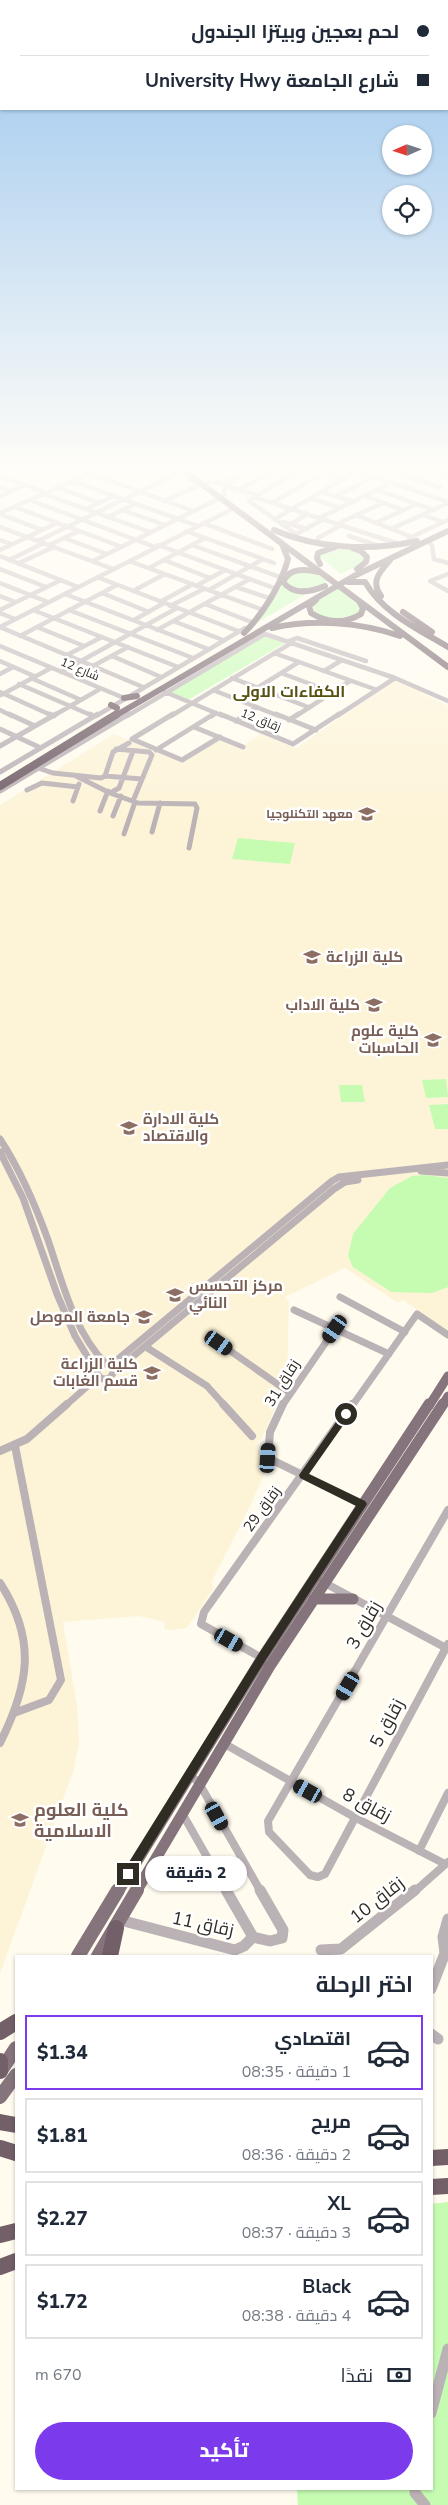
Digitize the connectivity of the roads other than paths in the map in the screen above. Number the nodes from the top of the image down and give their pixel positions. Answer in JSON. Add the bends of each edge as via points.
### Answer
{"nodes":[{"id":1,"x":17,"y":590,"type":"edge"},
{"id":2,"x":40,"y":590,"type":"edge"},
{"id":3,"x":72,"y":590,"type":"edge"},
{"id":4,"x":107,"y":590,"type":"edge"},
{"id":5,"x":130,"y":590,"type":"edge"},
{"id":6,"x":185,"y":590,"type":"edge"},
{"id":7,"x":204,"y":590,"type":"edge"},
{"id":8,"x":208,"y":590,"type":"edge"},
{"id":9,"x":230,"y":590,"type":"edge"},
{"id":10,"x":245,"y":590,"type":"edge"},
{"id":11,"x":273,"y":590,"type":"edge"},
{"id":12,"x":293,"y":590,"type":"edge"},
{"id":13,"x":315,"y":590,"type":"edge"},
{"id":14,"x":318,"y":590,"type":"edge"},
{"id":15,"x":331,"y":590,"type":"edge"},
{"id":16,"x":350,"y":590,"type":"edge"},
{"id":17,"x":350,"y":590,"type":"edge"},
{"id":18,"x":371,"y":590,"type":"edge"},
{"id":19,"x":378,"y":590,"type":"edge"},
{"id":20,"x":133,"y":591,"type":"joint"},
{"id":21,"x":102,"y":592,"type":"junction"},
{"id":22,"x":65,"y":594,"type":"junction"},
{"id":23,"x":30,"y":595,"type":"junction"},
{"id":24,"x":220,"y":595,"type":"junction"},
{"id":25,"x":0,"y":596,"type":"edge"},
{"id":26,"x":321,"y":596,"type":"junction"},
{"id":27,"x":269,"y":598,"type":"junction"},
{"id":28,"x":358,"y":600,"type":"junction"},
{"id":29,"x":85,"y":601,"type":"junction"},
{"id":30,"x":15,"y":602,"type":"junction"},
{"id":31,"x":48,"y":602,"type":"junction"},
{"id":32,"x":162,"y":603,"type":"junction"},
{"id":33,"x":205,"y":604,"type":"junction"},
{"id":34,"x":170,"y":606,"type":"junction"},
{"id":35,"x":177,"y":608,"type":"junction"},
{"id":36,"x":33,"y":610,"type":"junction"},
{"id":37,"x":69,"y":610,"type":"junction"},
{"id":38,"x":262,"y":610,"type":"junction"},
{"id":39,"x":0,"y":611,"type":"edge"},
{"id":40,"x":149,"y":612,"type":"junction"},
{"id":41,"x":189,"y":612,"type":"junction"},
{"id":42,"x":118,"y":614,"type":"junction"},
{"id":43,"x":54,"y":618,"type":"junction"},
{"id":44,"x":15,"y":619,"type":"junction"},
{"id":45,"x":134,"y":620,"type":"junction"},
{"id":46,"x":173,"y":621,"type":"junction"},
{"id":47,"x":102,"y":622,"type":"junction"},
{"id":48,"x":254,"y":623,"type":"junction"},
{"id":49,"x":146,"y":625,"type":"junction"},
{"id":50,"x":0,"y":627,"type":"edge"},
{"id":51,"x":37,"y":627,"type":"junction"},
{"id":52,"x":158,"y":630,"type":"junction"},
{"id":53,"x":131,"y":633,"type":"junction"},
{"id":54,"x":243,"y":633,"type":"junction"},
{"id":55,"x":263,"y":633,"type":"junction"},
{"id":56,"x":20,"y":636,"type":"junction"},
{"id":57,"x":102,"y":637,"type":"junction"},
{"id":58,"x":223,"y":640,"type":"junction"},
{"id":59,"x":291,"y":641,"type":"junction"},
{"id":60,"x":114,"y":642,"type":"junction"},
{"id":61,"x":448,"y":642,"type":"edge"},
{"id":62,"x":417,"y":645,"type":"junction"},
{"id":63,"x":426,"y":645,"type":"junction"},
{"id":64,"x":0,"y":646,"type":"edge"},
{"id":65,"x":84,"y":646,"type":"junction"},
{"id":66,"x":448,"y":647,"type":"edge"},
{"id":67,"x":128,"y":648,"type":"junction"},
{"id":68,"x":208,"y":649,"type":"junction"},
{"id":69,"x":274,"y":653,"type":"junction"},
{"id":70,"x":448,"y":653,"type":"edge"},
{"id":71,"x":67,"y":655,"type":"junction"},
{"id":72,"x":112,"y":656,"type":"junction"},
{"id":73,"x":198,"y":656,"type":"junction"},
{"id":74,"x":342,"y":660,"type":"junction"},
{"id":75,"x":0,"y":661,"type":"edge"},
{"id":76,"x":81,"y":661,"type":"junction"},
{"id":77,"x":366,"y":661,"type":"dead end"},
{"id":78,"x":448,"y":661,"type":"edge"},
{"id":79,"x":299,"y":662,"type":"junction"},
{"id":80,"x":93,"y":666,"type":"junction"},
{"id":81,"x":13,"y":667,"type":"junction"},
{"id":82,"x":178,"y":667,"type":"junction"},
{"id":83,"x":448,"y":667,"type":"edge"},
{"id":84,"x":51,"y":668,"type":"junction"},
{"id":85,"x":324,"y":671,"type":"junction"},
{"id":86,"x":61,"y":672,"type":"junction"},
{"id":87,"x":281,"y":673,"type":"junction"},
{"id":88,"x":0,"y":674,"type":"edge"},
{"id":89,"x":189,"y":674,"type":"junction"},
{"id":90,"x":33,"y":677,"type":"junction"},
{"id":91,"x":160,"y":677,"type":"junction"},
{"id":92,"x":232,"y":678,"type":"junction"},
{"id":93,"x":395,"y":678,"type":"junction"},
{"id":94,"x":350,"y":681,"type":"junction"},
{"id":95,"x":19,"y":684,"type":"junction"},
{"id":96,"x":257,"y":688,"type":"junction"},
{"id":97,"x":100,"y":689,"type":"junction"},
{"id":98,"x":213,"y":690,"type":"junction"},
{"id":99,"x":377,"y":690,"type":"junction"},
{"id":100,"x":139,"y":692,"type":"junction"},
{"id":101,"x":165,"y":692,"type":"junction"},
{"id":102,"x":332,"y":692,"type":"junction"},
{"id":103,"x":1,"y":693,"type":"edge"},
{"id":104,"x":124,"y":698,"type":"junction"},
{"id":105,"x":81,"y":700,"type":"junction"},
{"id":106,"x":448,"y":701,"type":"edge"},
{"id":107,"x":191,"y":703,"type":"junction"},
{"id":108,"x":70,"y":706,"type":"junction"},
{"id":109,"x":114,"y":707,"type":"junction"},
{"id":110,"x":308,"y":707,"type":"junction"},
{"id":111,"x":257,"y":708,"type":"junction"},
{"id":112,"x":0,"y":710,"type":"edge"},
{"id":113,"x":216,"y":713,"type":"junction"},
{"id":114,"x":54,"y":716,"type":"junction"},
{"id":115,"x":94,"y":716,"type":"junction"},
{"id":116,"x":289,"y":720,"type":"junction"},
{"id":117,"x":236,"y":721,"type":"junction"},
{"id":118,"x":35,"y":726,"type":"junction"},
{"id":119,"x":194,"y":727,"type":"junction"},
{"id":120,"x":0,"y":729,"type":"edge"},
{"id":121,"x":98,"y":730,"type":"junction"},
{"id":122,"x":316,"y":730,"type":"junction"},
{"id":123,"x":16,"y":736,"type":"junction"},
{"id":124,"x":220,"y":737,"type":"junction"},
{"id":125,"x":131,"y":741,"type":"junction"},
{"id":126,"x":0,"y":746,"type":"edge"},
{"id":127,"x":243,"y":746,"type":"dead end"},
{"id":128,"x":41,"y":748,"type":"junction"},
{"id":129,"x":116,"y":749,"type":"junction"},
{"id":130,"x":156,"y":750,"type":"junction"},
{"id":131,"x":133,"y":751,"type":"junction"},
{"id":132,"x":38,"y":768,"type":"junction"},
{"id":133,"x":1,"y":770,"type":"edge"},
{"id":134,"x":64,"y":774,"type":"junction"},
{"id":135,"x":74,"y":775,"type":"junction"},
{"id":136,"x":105,"y":776,"type":"junction"},
{"id":137,"x":0,"y":778,"type":"edge"},
{"id":138,"x":124,"y":778,"type":"junction"},
{"id":139,"x":81,"y":779,"type":"junction"},
{"id":140,"x":142,"y":779,"type":"junction"},
{"id":141,"x":52,"y":784,"type":"junction"},
{"id":142,"x":0,"y":786,"type":"edge"},
{"id":143,"x":78,"y":787,"type":"junction"},
{"id":144,"x":27,"y":790,"type":"dead end"},
{"id":145,"x":0,"y":791,"type":"edge"},
{"id":146,"x":110,"y":792,"type":"junction"},
{"id":147,"x":120,"y":796,"type":"junction"},
{"id":148,"x":73,"y":801,"type":"dead end"},
{"id":149,"x":134,"y":801,"type":"junction"},
{"id":150,"x":160,"y":803,"type":"junction"},
{"id":151,"x":100,"y":811,"type":"dead end"},
{"id":152,"x":113,"y":816,"type":"dead end"},
{"id":153,"x":152,"y":832,"type":"dead end"},
{"id":154,"x":124,"y":834,"type":"dead end"},
{"id":155,"x":189,"y":848,"type":"dead end"},
{"id":156,"x":0,"y":1139,"type":"edge"},
{"id":157,"x":0,"y":1152,"type":"edge"},
{"id":158,"x":448,"y":1165,"type":"edge"},
{"id":159,"x":448,"y":1173,"type":"edge"},
{"id":160,"x":340,"y":1297,"type":"dead end"},
{"id":161,"x":294,"y":1310,"type":"dead end"},
{"id":162,"x":335,"y":1329,"type":"junction"},
{"id":163,"x":405,"y":1332,"type":"junction"},
{"id":164,"x":448,"y":1335,"type":"edge"},
{"id":165,"x":219,"y":1343,"type":"dead end"},
{"id":166,"x":146,"y":1347,"type":"junction"},
{"id":167,"x":389,"y":1354,"type":"junction"},
{"id":168,"x":110,"y":1368,"type":"junction"},
{"id":169,"x":98,"y":1373,"type":"junction"},
{"id":170,"x":448,"y":1376,"type":"edge"},
{"id":171,"x":290,"y":1393,"type":"junction"},
{"id":172,"x":448,"y":1396,"type":"edge"},
{"id":173,"x":252,"y":1436,"type":"dead end"},
{"id":174,"x":15,"y":1446,"type":"junction"},
{"id":175,"x":0,"y":1451,"type":"edge"},
{"id":176,"x":303,"y":1475,"type":"junction"},
{"id":177,"x":362,"y":1504,"type":"junction"},
{"id":178,"x":448,"y":1510,"type":"edge"},
{"id":179,"x":319,"y":1580,"type":"junction"},
{"id":180,"x":0,"y":1583,"type":"edge"},
{"id":181,"x":314,"y":1599,"type":"junction"},
{"id":182,"x":353,"y":1599,"type":"junction"},
{"id":183,"x":388,"y":1616,"type":"junction"},
{"id":184,"x":447,"y":1647,"type":"edge"},
{"id":185,"x":262,"y":1658,"type":"junction"},
{"id":186,"x":14,"y":1713,"type":"junction"},
{"id":187,"x":0,"y":1743,"type":"edge"},
{"id":188,"x":223,"y":1743,"type":"junction"},
{"id":189,"x":189,"y":1774,"type":"junction"},
{"id":190,"x":292,"y":1782,"type":"junction"},
{"id":191,"x":199,"y":1783,"type":"junction"},
{"id":192,"x":448,"y":1793,"type":"edge"},
{"id":193,"x":182,"y":1814,"type":"junction"},
{"id":194,"x":356,"y":1818,"type":"junction"},
{"id":195,"x":419,"y":1851,"type":"junction"},
{"id":196,"x":446,"y":1863,"type":"edge"},
{"id":197,"x":447,"y":1920,"type":"edge"},
{"id":198,"x":118,"y":1924,"type":"junction"},
{"id":199,"x":253,"y":1937,"type":"junction"},
{"id":200,"x":321,"y":1950,"type":"dead end"},
{"id":201,"x":79,"y":1955,"type":"edge"},
{"id":202,"x":99,"y":1955,"type":"edge"},
{"id":203,"x":110,"y":1955,"type":"edge"},
{"id":204,"x":433,"y":1984,"type":"edge"},
{"id":205,"x":15,"y":2023,"type":"edge"},
{"id":206,"x":0,"y":2032,"type":"edge"},
{"id":207,"x":15,"y":2049,"type":"edge"},
{"id":208,"x":0,"y":2061,"type":"edge"},
{"id":209,"x":0,"y":2071,"type":"edge"},
{"id":210,"x":15,"y":2076,"type":"edge"},
{"id":211,"x":0,"y":2097,"type":"edge"},
{"id":212,"x":0,"y":2122,"type":"edge"},
{"id":213,"x":15,"y":2125,"type":"edge"},
{"id":214,"x":0,"y":2148,"type":"edge"},
{"id":215,"x":15,"y":2153,"type":"edge"},
{"id":216,"x":448,"y":2157,"type":"edge"},
{"id":217,"x":433,"y":2158,"type":"edge"},
{"id":218,"x":448,"y":2186,"type":"edge"},
{"id":219,"x":433,"y":2187,"type":"edge"},
{"id":220,"x":15,"y":2231,"type":"edge"},
{"id":221,"x":0,"y":2235,"type":"edge"},
{"id":222,"x":15,"y":2261,"type":"edge"},
{"id":223,"x":0,"y":2267,"type":"edge"},
{"id":224,"x":448,"y":2349,"type":"edge"},
{"id":225,"x":433,"y":2405,"type":"edge"},
{"id":226,"x":415,"y":2490,"type":"edge"},
{"id":227,"x":426,"y":2505,"type":"edge"}],
"edges":[{"from":1,"to":23,"type":"street"},
{"from":2,"to":23,"type":"street"},
{"from":3,"to":22,"type":"street"},
{"from":4,"to":21,"type":"street"},
{"from":5,"to":20,"type":"street"},
{"from":6,"to":32,"type":"street"},
{"from":7,"to":34,"type":"street"},
{"from":8,"to":24,"type":"street"},
{"from":9,"to":24,"type":"street"},
{"from":10,"to":27,"type":"street"},
{"from":11,"to":27,"type":"highway"},
{"from":12,"to":13,"type":"highway"},
{"from":14,"to":54,"type":"highway"},
{"from":15,"to":26,"type":"highway"},
{"from":16,"to":28,"type":"highway"},
{"from":17,"to":63,"type":"highway"},
{"from":18,"to":66,"type":"highway","via":[[415,629]]},
{"from":19,"to":61,"type":"highway","via":[[394,606]]},
{"from":20,"to":32,"type":"street"},
{"from":21,"to":29,"type":"street"},
{"from":21,"to":40,"type":"street"},
{"from":22,"to":29,"type":"street"},
{"from":22,"to":31,"type":"street"},
{"from":23,"to":30,"type":"street"},
{"from":23,"to":31,"type":"street"},
{"from":24,"to":33,"type":"street"},
{"from":24,"to":38,"type":"street"},
{"from":25,"to":30,"type":"street"},
{"from":26,"to":28,"type":"highway","via":[[309,609],[315,616],[329,620],[359,616],[363,610]]},
{"from":26,"to":54,"type":"highway"},
{"from":27,"to":38,"type":"highway"},
{"from":28,"to":62,"type":"highway"},
{"from":29,"to":37,"type":"street"},
{"from":29,"to":42,"type":"street"},
{"from":30,"to":39,"type":"street"},
{"from":31,"to":36,"type":"street"},
{"from":32,"to":34,"type":"street"},
{"from":32,"to":40,"type":"street"},
{"from":33,"to":41,"type":"street"},
{"from":33,"to":48,"type":"street"},
{"from":34,"to":35,"type":"street"},
{"from":35,"to":41,"type":"street"},
{"from":35,"to":49,"type":"street"},
{"from":36,"to":43,"type":"street"},
{"from":36,"to":44,"type":"street"},
{"from":37,"to":43,"type":"street"},
{"from":37,"to":47,"type":"street"},
{"from":38,"to":48,"type":"highway"},
{"from":39,"to":44,"type":"street"},
{"from":40,"to":45,"type":"street"},
{"from":41,"to":46,"type":"street"},
{"from":41,"to":54,"type":"street"},
{"from":42,"to":45,"type":"street"},
{"from":42,"to":47,"type":"street"},
{"from":43,"to":51,"type":"street"},
{"from":43,"to":57,"type":"street"},
{"from":44,"to":50,"type":"street"},
{"from":45,"to":49,"type":"street"},
{"from":46,"to":52,"type":"street"},
{"from":46,"to":58,"type":"street"},
{"from":47,"to":53,"type":"street"},
{"from":48,"to":54,"type":"highway"},
{"from":49,"to":52,"type":"street"},
{"from":49,"to":53,"type":"street"},
{"from":50,"to":56,"type":"street"},
{"from":51,"to":56,"type":"street"},
{"from":51,"to":65,"type":"street"},
{"from":52,"to":68,"type":"street"},
{"from":53,"to":60,"type":"street"},
{"from":53,"to":73,"type":"street"},
{"from":54,"to":55,"type":"highway"},
{"from":54,"to":58,"type":"street"},
{"from":54,"to":73,"type":"highway"},
{"from":54,"to":89,"type":"highway"},
{"from":55,"to":59,"type":"street"},
{"from":55,"to":62,"type":"highway","via":[[275,627],[298,624],[360,626],[389,631]]},
{"from":55,"to":89,"type":"street"},
{"from":56,"to":71,"type":"street"},
{"from":57,"to":60,"type":"street"},
{"from":57,"to":65,"type":"street"},
{"from":58,"to":68,"type":"street"},
{"from":59,"to":69,"type":"street"},
{"from":59,"to":74,"type":"street"},
{"from":59,"to":77,"type":"street","via":[[297,638]]},
{"from":60,"to":67,"type":"street"},
{"from":60,"to":76,"type":"street"},
{"from":62,"to":83,"type":"highway"},
{"from":63,"to":70,"type":"highway","via":[[439,653]]},
{"from":63,"to":78,"type":"highway"},
{"from":64,"to":84,"type":"street","name":"شارع 12"},
{"from":65,"to":71,"type":"street"},
{"from":67,"to":72,"type":"street"},
{"from":67,"to":82,"type":"street"},
{"from":68,"to":73,"type":"street"},
{"from":69,"to":79,"type":"street"},
{"from":69,"to":92,"type":"street"},
{"from":71,"to":76,"type":"street"},
{"from":72,"to":80,"type":"street"},
{"from":72,"to":91,"type":"street"},
{"from":73,"to":82,"type":"street"},
{"from":73,"to":100,"type":"highway"},
{"from":74,"to":85,"type":"street"},
{"from":74,"to":93,"type":"street"},
{"from":75,"to":81,"type":"street"},
{"from":76,"to":80,"type":"street"},
{"from":76,"to":86,"type":"street"},
{"from":79,"to":85,"type":"street"},
{"from":79,"to":87,"type":"street"},
{"from":80,"to":100,"type":"street"},
{"from":81,"to":88,"type":"street"},
{"from":81,"to":90,"type":"street"},
{"from":82,"to":91,"type":"street"},
{"from":84,"to":86,"type":"street","name":"شارع 12"},
{"from":84,"to":90,"type":"street"},
{"from":85,"to":94,"type":"street"},
{"from":86,"to":97,"type":"street","name":"شارع 12"},
{"from":87,"to":96,"type":"street"},
{"from":87,"to":102,"type":"street"},
{"from":89,"to":101,"type":"street"},
{"from":89,"to":121,"type":"highway"},
{"from":90,"to":95,"type":"street"},
{"from":90,"to":105,"type":"street"},
{"from":91,"to":100,"type":"street"},
{"from":92,"to":96,"type":"street"},
{"from":92,"to":98,"type":"street"},
{"from":93,"to":99,"type":"street"},
{"from":93,"to":106,"type":"street"},
{"from":94,"to":99,"type":"street"},
{"from":94,"to":102,"type":"street"},
{"from":95,"to":103,"type":"street"},
{"from":95,"to":108,"type":"street"},
{"from":96,"to":110,"type":"street"},
{"from":97,"to":104,"type":"street","name":"شارع 12"},
{"from":97,"to":105,"type":"street"},
{"from":98,"to":107,"type":"street"},
{"from":98,"to":111,"type":"street"},
{"from":99,"to":122,"type":"street"},
{"from":100,"to":104,"type":"highway"},
{"from":100,"to":109,"type":"highway"},
{"from":101,"to":107,"type":"street","name":"زقاق 12"},
{"from":101,"to":121,"type":"street"},
{"from":102,"to":110,"type":"street"},
{"from":103,"to":114,"type":"street"},
{"from":104,"to":109,"type":"street"},
{"from":105,"to":108,"type":"street"},
{"from":107,"to":113,"type":"street","name":"زقاق 12"},
{"from":107,"to":125,"type":"street"},
{"from":108,"to":114,"type":"street"},
{"from":108,"to":115,"type":"street"},
{"from":109,"to":115,"type":"street"},
{"from":109,"to":137,"type":"highway"},
{"from":110,"to":116,"type":"street"},
{"from":111,"to":116,"type":"street"},
{"from":111,"to":117,"type":"street"},
{"from":112,"to":118,"type":"street"},
{"from":113,"to":117,"type":"street","name":"زقاق 12"},
{"from":113,"to":119,"type":"street"},
{"from":114,"to":118,"type":"street"},
{"from":115,"to":128,"type":"street"},
{"from":116,"to":122,"type":"street"},
{"from":117,"to":122,"type":"street","name":"زقاق 12","via":[[294,744]]},
{"from":118,"to":123,"type":"street"},
{"from":119,"to":124,"type":"street"},
{"from":119,"to":130,"type":"street"},
{"from":120,"to":123,"type":"street"},
{"from":121,"to":132,"type":"street"},
{"from":121,"to":142,"type":"highway"},
{"from":123,"to":126,"type":"street"},
{"from":123,"to":128,"type":"street"},
{"from":124,"to":127,"type":"street"},
{"from":124,"to":130,"type":"street","via":[[182,760]]},
{"from":125,"to":129,"type":"street"},
{"from":125,"to":130,"type":"street"},
{"from":128,"to":133,"type":"street"},
{"from":129,"to":131,"type":"street"},
{"from":129,"to":136,"type":"street"},
{"from":131,"to":138,"type":"street"},
{"from":131,"to":140,"type":"street","via":[[152,755]]},
{"from":132,"to":134,"type":"street"},
{"from":132,"to":145,"type":"street"},
{"from":134,"to":135,"type":"street"},
{"from":134,"to":141,"type":"street"},
{"from":135,"to":136,"type":"street"},
{"from":135,"to":139,"type":"street"},
{"from":136,"to":138,"type":"street"},
{"from":138,"to":140,"type":"street"},
{"from":138,"to":146,"type":"street","via":[[119,788]]},
{"from":139,"to":143,"type":"street"},
{"from":139,"to":146,"type":"street"},
{"from":140,"to":149,"type":"street"},
{"from":141,"to":143,"type":"street"},
{"from":141,"to":144,"type":"street","via":[[42,783]]},
{"from":143,"to":148,"type":"street"},
{"from":146,"to":147,"type":"street"},
{"from":146,"to":151,"type":"street"},
{"from":147,"to":149,"type":"street"},
{"from":147,"to":152,"type":"street"},
{"from":149,"to":150,"type":"street"},
{"from":149,"to":154,"type":"street"},
{"from":150,"to":153,"type":"street"},
{"from":150,"to":155,"type":"street","via":[[195,804],[197,808]]},
{"from":156,"to":168,"type":"street","via":[[26,1183],[80,1324],[91,1346]]},
{"from":157,"to":169,"type":"street","via":[[23,1198],[75,1336]]},
{"from":158,"to":168,"type":"street","via":[[397,1169],[339,1177],[332,1181]]},
{"from":159,"to":166,"type":"street","via":[[410,1172],[341,1184]]},
{"from":160,"to":163,"type":"street"},
{"from":161,"to":162,"type":"street"},
{"from":162,"to":167,"type":"street"},
{"from":162,"to":171,"type":"street","name":"زقاق 31"},
{"from":163,"to":164,"type":"street","name":"زقاق 29","via":[[417,1314]]},
{"from":163,"to":167,"type":"street","name":"زقاق 29"},
{"from":165,"to":171,"type":"street"},
{"from":166,"to":168,"type":"street"},
{"from":166,"to":173,"type":"street","via":[[207,1386]]},
{"from":167,"to":176,"type":"street","name":"زقاق 29"},
{"from":168,"to":169,"type":"street","via":[[98,1366]]},
{"from":168,"to":169,"type":"street","via":[[106,1378]]},
{"from":169,"to":174,"type":"street","via":[[27,1439]]},
{"from":170,"to":177,"type":"main road"},
{"from":171,"to":176,"type":"street","name":"زقاق 31","via":[[270,1432],[268,1458]]},
{"from":172,"to":179,"type":"main road"},
{"from":174,"to":175,"type":"street"},
{"from":174,"to":186,"type":"street","via":[[61,1680],[57,1694],[49,1702]]},
{"from":176,"to":177,"type":"street"},
{"from":176,"to":185,"type":"street","name":"زقاق 29","via":[[204,1612],[201,1624]]},
{"from":177,"to":179,"type":"main road"},
{"from":178,"to":183,"type":"street","name":"زقاق 3"},
{"from":179,"to":181,"type":"main road"},
{"from":179,"to":182,"type":"street"},
{"from":179,"to":185,"type":"main road"},
{"from":180,"to":186,"type":"street","via":[[13,1599],[27,1659],[24,1688]]},
{"from":181,"to":182,"type":"main road"},
{"from":181,"to":188,"type":"main road"},
{"from":182,"to":183,"type":"street"},
{"from":183,"to":184,"type":"street"},
{"from":183,"to":190,"type":"street","name":"زقاق 3"},
{"from":184,"to":194,"type":"street","name":"زقاق 5"},
{"from":185,"to":189,"type":"main road"},
{"from":186,"to":187,"type":"street"},
{"from":188,"to":190,"type":"street","name":"زقاق 8"},
{"from":188,"to":191,"type":"main road"},
{"from":189,"to":191,"type":"street"},
{"from":189,"to":201,"type":"main road"},
{"from":190,"to":194,"type":"street","name":"زقاق 8"},
{"from":190,"to":194,"type":"street","name":"زقاق 3","via":[[268,1821],[268,1827],[269,1832],[310,1875],[318,1877],[325,1874]]},
{"from":191,"to":193,"type":"main road"},
{"from":191,"to":199,"type":"street","via":[[283,1930],[282,1938],[276,1941]]},
{"from":192,"to":195,"type":"street"},
{"from":193,"to":198,"type":"main road"},
{"from":193,"to":199,"type":"street","name":"زقاق 11"},
{"from":194,"to":195,"type":"street","name":"زقاق 8"},
{"from":195,"to":196,"type":"street","name":"زقاق 8"},
{"from":196,"to":200,"type":"street","name":"زقاق 10","via":[[395,1908],[340,1949]]},
{"from":197,"to":204,"type":"street","via":[[443,1937],[445,1953]]},
{"from":198,"to":199,"type":"street","name":"زقاق 11","via":[[235,1950]]},
{"from":198,"to":202,"type":"main road"},
{"from":198,"to":203,"type":"highway"},
{"from":205,"to":206,"type":"highway"},
{"from":207,"to":209,"type":"main road"},
{"from":208,"to":209,"type":"highway"},
{"from":210,"to":211,"type":"main road"},
{"from":212,"to":213,"type":"highway"},
{"from":214,"to":215,"type":"highway"},
{"from":216,"to":217,"type":"highway"},
{"from":218,"to":219,"type":"highway"},
{"from":220,"to":221,"type":"highway"},
{"from":222,"to":223,"type":"highway"},
{"from":224,"to":225,"type":"street"},
{"from":226,"to":227,"type":"street"}]}
